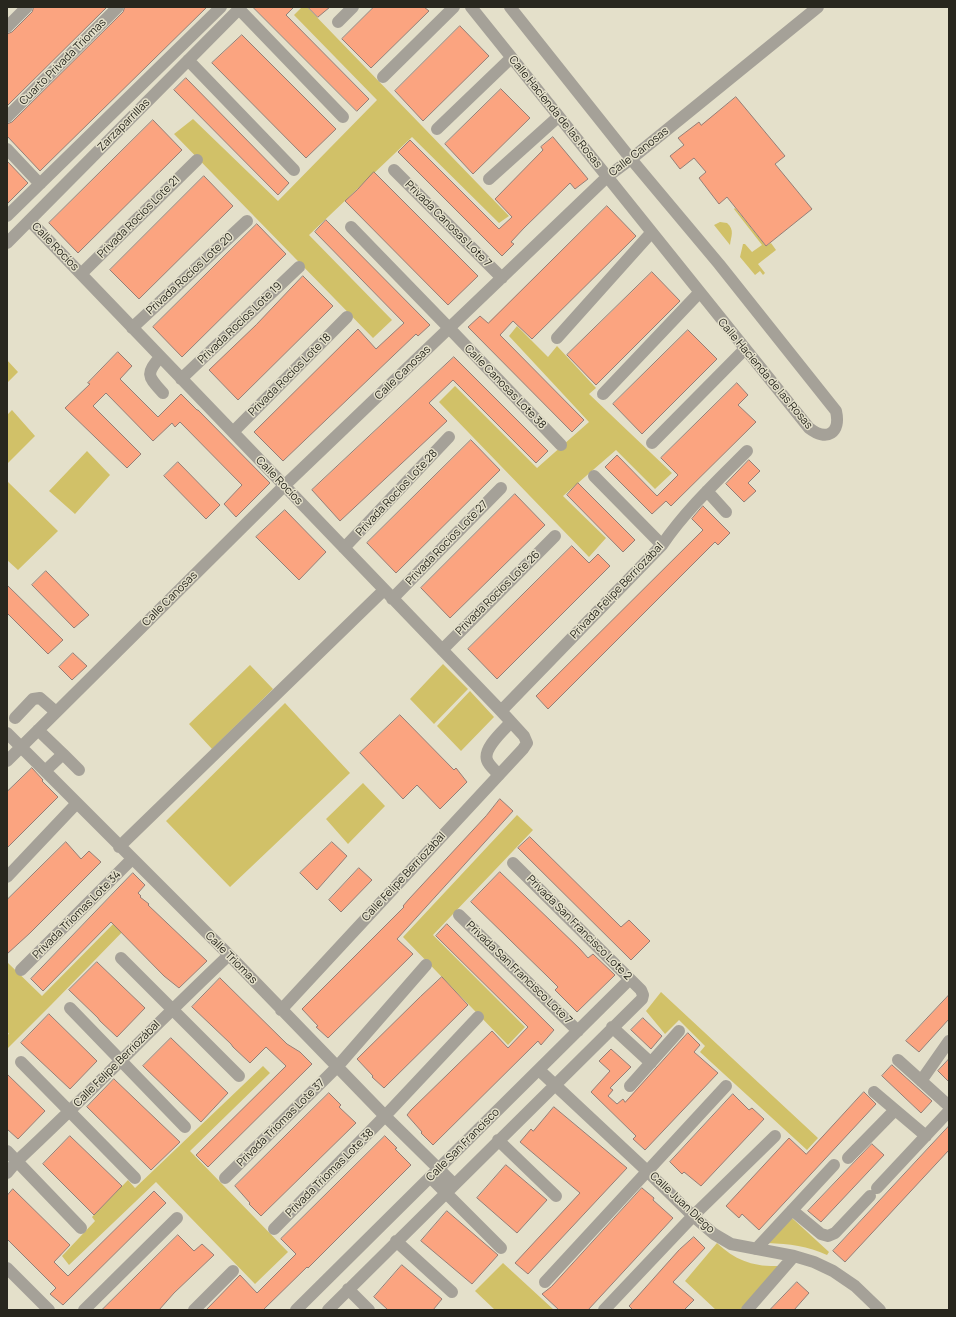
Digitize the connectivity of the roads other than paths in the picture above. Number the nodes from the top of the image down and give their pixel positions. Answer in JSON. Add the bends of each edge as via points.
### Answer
{"nodes":[{"id":1,"x":27,"y":7,"type":"edge"},
{"id":2,"x":118,"y":7,"type":"edge"},
{"id":3,"x":221,"y":7,"type":"edge"},
{"id":4,"x":353,"y":7,"type":"edge"},
{"id":5,"x":454,"y":7,"type":"edge"},
{"id":6,"x":471,"y":7,"type":"edge"},
{"id":7,"x":510,"y":7,"type":"edge"},
{"id":8,"x":818,"y":7,"type":"edge"},
{"id":9,"x":240,"y":8,"type":"edge"},
{"id":10,"x":338,"y":22,"type":"dead end"},
{"id":11,"x":7,"y":27,"type":"edge"},
{"id":12,"x":512,"y":58,"type":"junction"},
{"id":13,"x":188,"y":60,"type":"junction"},
{"id":14,"x":383,"y":77,"type":"dead end"},
{"id":15,"x":7,"y":117,"type":"edge"},
{"id":16,"x":343,"y":117,"type":"dead end"},
{"id":17,"x":558,"y":117,"type":"junction"},
{"id":18,"x":437,"y":129,"type":"dead end"},
{"id":19,"x":7,"y":149,"type":"edge"},
{"id":20,"x":631,"y":159,"type":"junction"},
{"id":21,"x":197,"y":160,"type":"dead end"},
{"id":22,"x":294,"y":170,"type":"dead end"},
{"id":23,"x":394,"y":170,"type":"dead end"},
{"id":24,"x":607,"y":177,"type":"junction"},
{"id":25,"x":489,"y":179,"type":"dead end"},
{"id":26,"x":40,"y":184,"type":"junction"},
{"id":27,"x":7,"y":216,"type":"edge"},
{"id":28,"x":30,"y":221,"type":"junction"},
{"id":29,"x":247,"y":221,"type":"dead end"},
{"id":30,"x":351,"y":227,"type":"dead end"},
{"id":31,"x":651,"y":233,"type":"junction"},
{"id":32,"x":7,"y":243,"type":"edge"},
{"id":33,"x":299,"y":267,"type":"dead end"},
{"id":34,"x":81,"y":274,"type":"junction"},
{"id":35,"x":502,"y":278,"type":"junction"},
{"id":36,"x":699,"y":293,"type":"junction"},
{"id":37,"x":347,"y":317,"type":"dead end"},
{"id":38,"x":132,"y":328,"type":"junction"},
{"id":39,"x":449,"y":328,"type":"junction"},
{"id":40,"x":557,"y":338,"type":"dead end"},
{"id":41,"x":744,"y":350,"type":"junction"},
{"id":42,"x":160,"y":357,"type":"junction"},
{"id":43,"x":182,"y":379,"type":"junction"},
{"id":44,"x":163,"y":393,"type":"dead end"},
{"id":45,"x":603,"y":394,"type":"dead end"},
{"id":46,"x":233,"y":432,"type":"junction"},
{"id":47,"x":449,"y":437,"type":"dead end"},
{"id":48,"x":652,"y":443,"type":"dead end"},
{"id":49,"x":561,"y":445,"type":"dead end"},
{"id":50,"x":748,"y":451,"type":"dead end"},
{"id":51,"x":594,"y":476,"type":"dead end"},
{"id":52,"x":284,"y":486,"type":"junction"},
{"id":53,"x":501,"y":488,"type":"dead end"},
{"id":54,"x":707,"y":491,"type":"junction"},
{"id":55,"x":726,"y":512,"type":"dead end"},
{"id":56,"x":555,"y":536,"type":"dead end"},
{"id":57,"x":662,"y":545,"type":"junction"},
{"id":58,"x":344,"y":548,"type":"junction"},
{"id":59,"x":384,"y":590,"type":"junction"},
{"id":60,"x":392,"y":599,"type":"junction"},
{"id":61,"x":442,"y":650,"type":"junction"},
{"id":62,"x":56,"y":712,"type":"junction"},
{"id":63,"x":501,"y":712,"type":"junction"},
{"id":64,"x":15,"y":718,"type":"dead end"},
{"id":65,"x":511,"y":722,"type":"junction"},
{"id":66,"x":38,"y":730,"type":"junction"},
{"id":67,"x":7,"y":733,"type":"edge"},
{"id":68,"x":527,"y":743,"type":"joint"},
{"id":69,"x":21,"y":747,"type":"junction"},
{"id":70,"x":63,"y":754,"type":"junction"},
{"id":71,"x":7,"y":761,"type":"edge"},
{"id":72,"x":79,"y":770,"type":"dead end"},
{"id":73,"x":45,"y":771,"type":"junction"},
{"id":74,"x":499,"y":775,"type":"junction"},
{"id":75,"x":77,"y":803,"type":"junction"},
{"id":76,"x":119,"y":846,"type":"junction"},
{"id":77,"x":132,"y":860,"type":"junction"},
{"id":78,"x":513,"y":863,"type":"dead end"},
{"id":79,"x":7,"y":877,"type":"edge"},
{"id":80,"x":459,"y":915,"type":"dead end"},
{"id":81,"x":229,"y":955,"type":"junction"},
{"id":82,"x":121,"y":958,"type":"dead end"},
{"id":83,"x":426,"y":965,"type":"dead end"},
{"id":84,"x":21,"y":970,"type":"dead end"},
{"id":85,"x":630,"y":979,"type":"junction"},
{"id":86,"x":643,"y":995,"type":"joint"},
{"id":87,"x":70,"y":1008,"type":"dead end"},
{"id":88,"x":172,"y":1009,"type":"junction"},
{"id":89,"x":281,"y":1010,"type":"junction"},
{"id":90,"x":478,"y":1017,"type":"dead end"},
{"id":91,"x":612,"y":1027,"type":"junction"},
{"id":92,"x":578,"y":1031,"type":"junction"},
{"id":93,"x":679,"y":1031,"type":"dead end"},
{"id":94,"x":949,"y":1043,"type":"edge"},
{"id":95,"x":898,"y":1060,"type":"dead end"},
{"id":96,"x":121,"y":1061,"type":"junction"},
{"id":97,"x":21,"y":1062,"type":"dead end"},
{"id":98,"x":651,"y":1063,"type":"junction"},
{"id":99,"x":337,"y":1067,"type":"junction"},
{"id":100,"x":539,"y":1070,"type":"junction"},
{"id":101,"x":239,"y":1076,"type":"dead end"},
{"id":102,"x":921,"y":1081,"type":"junction"},
{"id":103,"x":554,"y":1085,"type":"junction"},
{"id":104,"x":630,"y":1086,"type":"dead end"},
{"id":105,"x":726,"y":1086,"type":"dead end"},
{"id":106,"x":874,"y":1092,"type":"dead end"},
{"id":107,"x":949,"y":1106,"type":"edge"},
{"id":108,"x":895,"y":1110,"type":"junction"},
{"id":109,"x":949,"y":1111,"type":"edge"},
{"id":110,"x":70,"y":1112,"type":"junction"},
{"id":111,"x":385,"y":1116,"type":"junction"},
{"id":112,"x":185,"y":1127,"type":"dead end"},
{"id":113,"x":775,"y":1136,"type":"dead end"},
{"id":114,"x":926,"y":1136,"type":"junction"},
{"id":115,"x":498,"y":1140,"type":"junction"},
{"id":116,"x":7,"y":1151,"type":"edge"},
{"id":117,"x":848,"y":1158,"type":"dead end"},
{"id":118,"x":18,"y":1162,"type":"junction"},
{"id":119,"x":834,"y":1165,"type":"dead end"},
{"id":120,"x":647,"y":1171,"type":"junction"},
{"id":121,"x":7,"y":1173,"type":"edge"},
{"id":122,"x":434,"y":1173,"type":"junction"},
{"id":123,"x":135,"y":1178,"type":"dead end"},
{"id":124,"x":224,"y":1178,"type":"dead end"},
{"id":125,"x":454,"y":1184,"type":"junction"},
{"id":126,"x":446,"y":1192,"type":"junction"},
{"id":127,"x":556,"y":1196,"type":"dead end"},
{"id":128,"x":792,"y":1210,"type":"junction"},
{"id":129,"x":693,"y":1216,"type":"junction"},
{"id":130,"x":177,"y":1218,"type":"dead end"},
{"id":131,"x":81,"y":1228,"type":"dead end"},
{"id":132,"x":274,"y":1229,"type":"dead end"},
{"id":133,"x":396,"y":1241,"type":"junction"},
{"id":134,"x":501,"y":1248,"type":"dead end"},
{"id":135,"x":756,"y":1249,"type":"junction"},
{"id":136,"x":794,"y":1256,"type":"junction"},
{"id":137,"x":7,"y":1268,"type":"edge"},
{"id":138,"x":233,"y":1271,"type":"dead end"},
{"id":139,"x":545,"y":1282,"type":"dead end"},
{"id":140,"x":348,"y":1290,"type":"junction"},
{"id":141,"x":452,"y":1292,"type":"dead end"},
{"id":142,"x":49,"y":1310,"type":"edge"},
{"id":143,"x":84,"y":1310,"type":"edge"},
{"id":144,"x":194,"y":1310,"type":"edge"},
{"id":145,"x":296,"y":1310,"type":"edge"},
{"id":146,"x":328,"y":1310,"type":"edge"},
{"id":147,"x":369,"y":1310,"type":"edge"},
{"id":148,"x":604,"y":1310,"type":"edge"},
{"id":149,"x":747,"y":1310,"type":"edge"},
{"id":150,"x":880,"y":1310,"type":"edge"}],
"edges":[{"from":1,"to":11,"type":"street"},
{"from":2,"to":15,"type":"street","name":"Cuarto Privada Triomas"},
{"from":3,"to":26,"type":"street","name":"Zarzaparrillas"},
{"from":4,"to":10,"type":"street"},
{"from":5,"to":14,"type":"street"},
{"from":6,"to":12,"type":"street","name":"Calle Hacienda de las Rosas"},
{"from":7,"to":20,"type":"street","name":"Calle Hacienda de las Rosas"},
{"from":8,"to":20,"type":"street","name":"Calle Canosas"},
{"from":9,"to":13,"type":"street","name":"Zarzaparrillas"},
{"from":9,"to":16,"type":"street"},
{"from":12,"to":17,"type":"street","name":"Calle Hacienda de las Rosas"},
{"from":12,"to":18,"type":"street"},
{"from":13,"to":22,"type":"street"},
{"from":13,"to":28,"type":"street","name":"Zarzaparrillas"},
{"from":17,"to":24,"type":"street","name":"Calle Hacienda de las Rosas"},
{"from":17,"to":25,"type":"street"},
{"from":19,"to":26,"type":"street"},
{"from":20,"to":24,"type":"street","name":"Calle Canosas"},
{"from":20,"to":41,"type":"street","name":"Calle Hacienda de las Rosas","via":[[719,264],[836,411],[833,432],[826,436],[808,428]]},
{"from":21,"to":34,"type":"street","name":"Privada Rocíos Lote 21"},
{"from":23,"to":35,"type":"street","name":"Privada Canosas Lote 7"},
{"from":24,"to":31,"type":"street","name":"Calle Hacienda de las Rosas"},
{"from":24,"to":35,"type":"street","name":"Calle Canosas"},
{"from":26,"to":27,"type":"street","name":"Zarzaparrillas"},
{"from":28,"to":32,"type":"street","name":"Zarzaparrillas"},
{"from":28,"to":34,"type":"street","name":"Calle Rocíos"},
{"from":29,"to":38,"type":"street","name":"Privada Rocíos Lote 20"},
{"from":30,"to":39,"type":"street","name":"Calle Canosas Lote 38"},
{"from":31,"to":36,"type":"street","name":"Calle Hacienda de las Rosas"},
{"from":31,"to":40,"type":"street"},
{"from":33,"to":43,"type":"street","name":"Privada Rocíos Lote 19"},
{"from":34,"to":38,"type":"street","name":"Calle Rocíos"},
{"from":35,"to":39,"type":"street","name":"Calle Canosas"},
{"from":36,"to":41,"type":"street","name":"Calle Hacienda de las Rosas"},
{"from":36,"to":45,"type":"street"},
{"from":37,"to":46,"type":"street","name":"Privada Rocíos Lote 18"},
{"from":38,"to":42,"type":"street","name":"Calle Rocíos"},
{"from":39,"to":49,"type":"street","name":"Calle Canosas Lote 38"},
{"from":39,"to":52,"type":"street","name":"Calle Canosas"},
{"from":41,"to":48,"type":"street"},
{"from":42,"to":43,"type":"street","name":"Calle Rocíos"},
{"from":42,"to":44,"type":"street","via":[[149,374]]},
{"from":43,"to":46,"type":"street","name":"Calle Rocíos"},
{"from":46,"to":52,"type":"street","name":"Calle Rocíos"},
{"from":47,"to":58,"type":"street","name":"Privada Rocíos Lote 28"},
{"from":50,"to":54,"type":"street","name":"Privada Felipe Berriozábal"},
{"from":51,"to":57,"type":"street"},
{"from":52,"to":58,"type":"street","name":"Calle Rocíos"},
{"from":52,"to":62,"type":"street","name":"Calle Canosas"},
{"from":53,"to":60,"type":"street","name":"Privada Rocíos Lote 27"},
{"from":54,"to":55,"type":"street"},
{"from":54,"to":57,"type":"street","name":"Privada Felipe Berriozábal","via":[[674,527]]},
{"from":56,"to":61,"type":"street","name":"Privada Rocíos Lote 26"},
{"from":57,"to":63,"type":"street","name":"Privada Felipe Berriozábal"},
{"from":58,"to":59,"type":"street","name":"Calle Rocíos"},
{"from":59,"to":60,"type":"street","name":"Calle Rocíos"},
{"from":59,"to":76,"type":"street"},
{"from":60,"to":61,"type":"street","name":"Calle Rocíos"},
{"from":61,"to":63,"type":"street","name":"Calle Rocíos"},
{"from":62,"to":64,"type":"street","via":[[40,698],[36,698]]},
{"from":62,"to":66,"type":"street","name":"Calle Canosas"},
{"from":63,"to":65,"type":"street","name":"Calle Rocíos"},
{"from":65,"to":68,"type":"street","name":"Calle Rocíos"},
{"from":65,"to":74,"type":"street","via":[[488,748],[486,755],[487,762]]},
{"from":66,"to":69,"type":"street","name":"Calle Canosas"},
{"from":66,"to":70,"type":"street"},
{"from":67,"to":69,"type":"street","name":"Calle Triomas"},
{"from":68,"to":74,"type":"street","name":"Calle Felipe Berriozábal"},
{"from":69,"to":71,"type":"street","name":"Calle Canosas"},
{"from":69,"to":73,"type":"street","name":"Calle Triomas"},
{"from":70,"to":72,"type":"street"},
{"from":70,"to":73,"type":"street"},
{"from":73,"to":75,"type":"street","name":"Calle Triomas"},
{"from":74,"to":89,"type":"street","name":"Calle Felipe Berriozábal"},
{"from":75,"to":76,"type":"street","name":"Calle Triomas"},
{"from":75,"to":79,"type":"street"},
{"from":76,"to":77,"type":"street","name":"Calle Triomas"},
{"from":77,"to":81,"type":"street","name":"Calle Triomas"},
{"from":77,"to":84,"type":"street","name":"Privada Triomas Lote 34"},
{"from":78,"to":85,"type":"street","name":"Privada San Francisco Lote 2"},
{"from":80,"to":92,"type":"street","name":"Privada San Francisco Lote 7"},
{"from":81,"to":88,"type":"street","name":"Calle Felipe Berriozábal"},
{"from":81,"to":89,"type":"street","name":"Calle Triomas"},
{"from":82,"to":88,"type":"street"},
{"from":83,"to":99,"type":"street","name":"Privada Triomas Lote 37"},
{"from":85,"to":86,"type":"street","name":"Privada San Francisco Lote 2"},
{"from":85,"to":92,"type":"street","name":"Calle San Francisco"},
{"from":86,"to":91,"type":"street","name":"Calle San Francisco","via":[[642,999]]},
{"from":87,"to":96,"type":"street"},
{"from":88,"to":96,"type":"street","name":"Calle Felipe Berriozábal"},
{"from":88,"to":101,"type":"street"},
{"from":89,"to":99,"type":"street","name":"Calle Triomas"},
{"from":90,"to":111,"type":"street","name":"Privada Triomas Lote 38"},
{"from":91,"to":98,"type":"street"},
{"from":91,"to":103,"type":"street","name":"Calle San Francisco"},
{"from":92,"to":100,"type":"street","name":"Calle San Francisco"},
{"from":93,"to":98,"type":"street"},
{"from":94,"to":102,"type":"street"},
{"from":95,"to":102,"type":"street"},
{"from":96,"to":110,"type":"street","name":"Calle Felipe Berriozábal"},
{"from":96,"to":112,"type":"street"},
{"from":97,"to":110,"type":"street"},
{"from":98,"to":104,"type":"street"},
{"from":99,"to":111,"type":"street","name":"Calle Triomas"},
{"from":99,"to":124,"type":"street","name":"Privada Triomas Lote 37"},
{"from":100,"to":103,"type":"street","name":"Calle Juan Diego"},
{"from":100,"to":122,"type":"street","name":"Calle San Francisco"},
{"from":102,"to":107,"type":"street"},
{"from":103,"to":115,"type":"street","name":"Calle San Francisco"},
{"from":103,"to":120,"type":"street","name":"Calle Juan Diego"},
{"from":105,"to":120,"type":"street"},
{"from":106,"to":108,"type":"street"},
{"from":108,"to":114,"type":"street"},
{"from":108,"to":117,"type":"street"},
{"from":109,"to":114,"type":"street"},
{"from":110,"to":118,"type":"street","name":"Calle Felipe Berriozábal"},
{"from":110,"to":123,"type":"street"},
{"from":111,"to":122,"type":"street","name":"Calle Triomas"},
{"from":111,"to":132,"type":"street","name":"Privada Triomas Lote 38"},
{"from":113,"to":129,"type":"street"},
{"from":114,"to":128,"type":"street","via":[[835,1233],[828,1236],[821,1234]]},
{"from":115,"to":125,"type":"street","name":"Calle San Francisco"},
{"from":115,"to":127,"type":"street"},
{"from":116,"to":118,"type":"street"},
{"from":118,"to":121,"type":"street","name":"Calle Felipe Berriozábal"},
{"from":118,"to":131,"type":"street"},
{"from":119,"to":128,"type":"street"},
{"from":120,"to":129,"type":"street","name":"Calle Juan Diego"},
{"from":120,"to":139,"type":"street"},
{"from":122,"to":125,"type":"street","name":"Calle Triomas"},
{"from":122,"to":126,"type":"street"},
{"from":122,"to":145,"type":"street","name":"Calle San Francisco"},
{"from":125,"to":126,"type":"street","name":"Calle San Francisco"},
{"from":126,"to":133,"type":"street","name":"Calle San Francisco"},
{"from":126,"to":134,"type":"street"},
{"from":128,"to":135,"type":"street"},
{"from":129,"to":135,"type":"street","name":"Calle Juan Diego","via":[[714,1234],[731,1244]]},
{"from":129,"to":148,"type":"street"},
{"from":130,"to":143,"type":"street"},
{"from":133,"to":140,"type":"street","name":"Calle San Francisco"},
{"from":133,"to":141,"type":"street"},
{"from":135,"to":136,"type":"street","name":"Calle Juan Diego"},
{"from":136,"to":149,"type":"street"},
{"from":136,"to":150,"type":"street","name":"Calle Juan Diego","via":[[833,1271],[855,1286]]},
{"from":137,"to":142,"type":"street"},
{"from":138,"to":144,"type":"street"},
{"from":140,"to":146,"type":"street","name":"Calle San Francisco"},
{"from":140,"to":147,"type":"street"}]}
